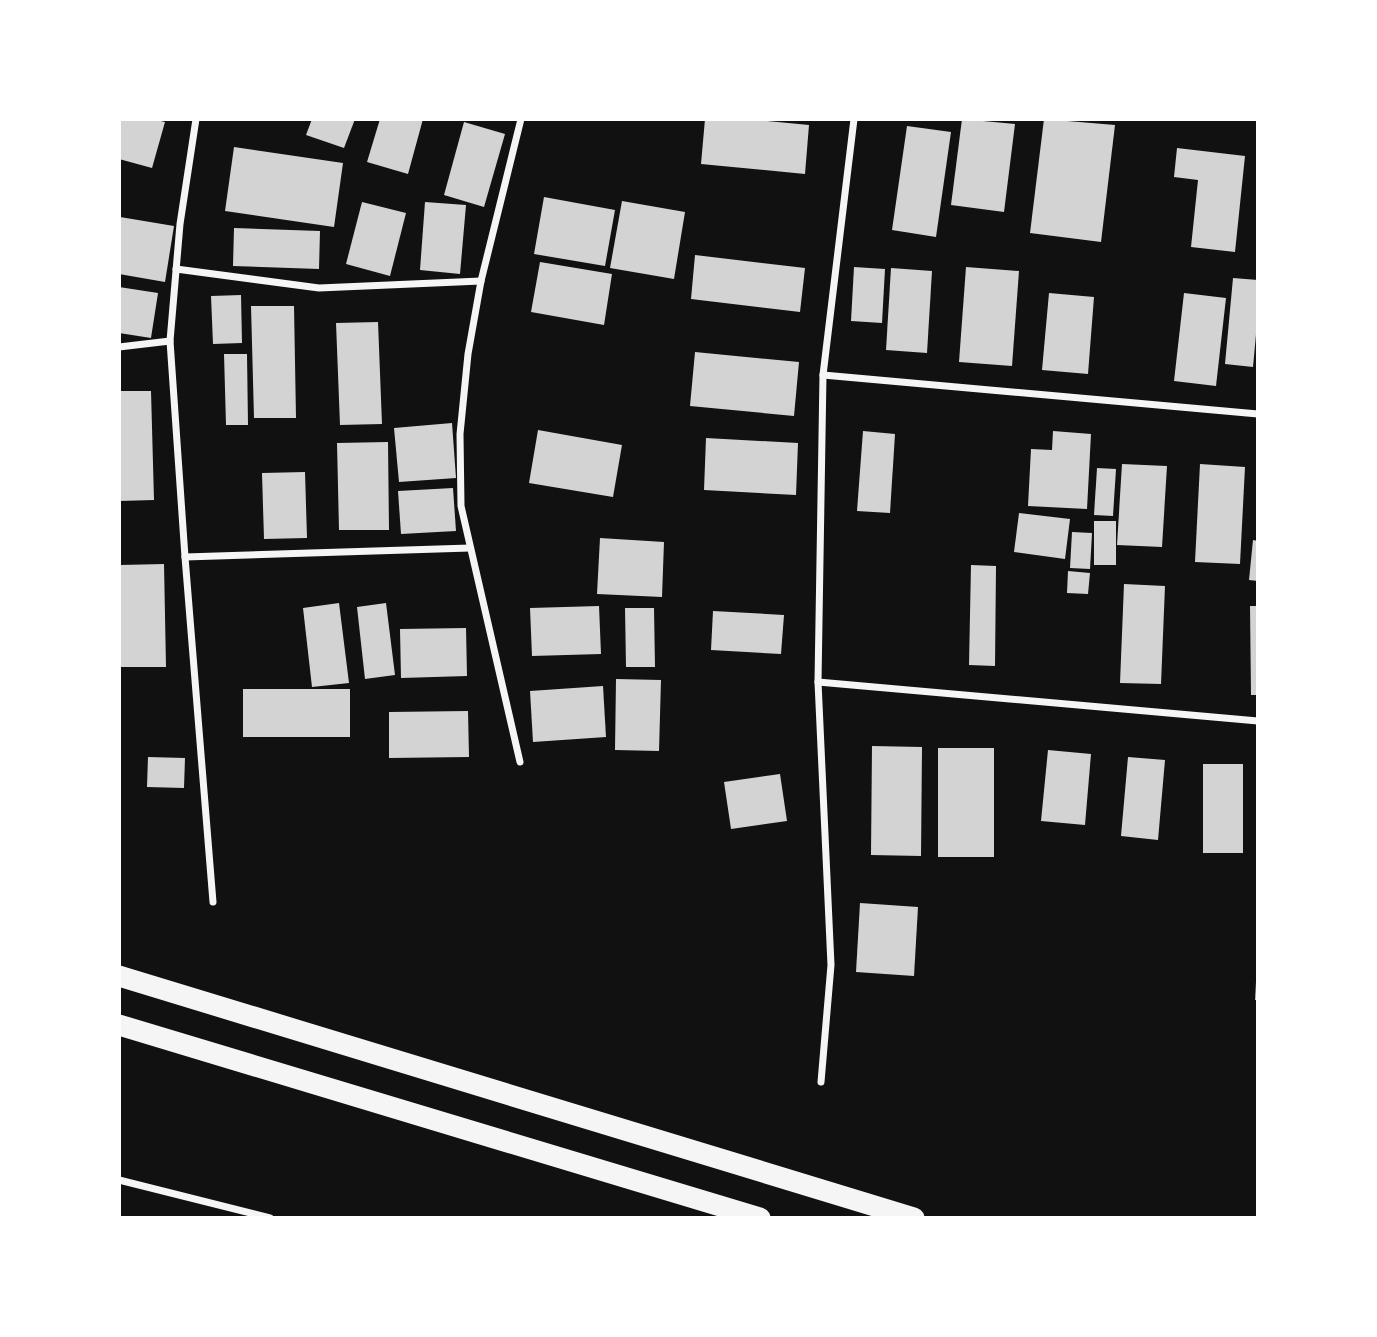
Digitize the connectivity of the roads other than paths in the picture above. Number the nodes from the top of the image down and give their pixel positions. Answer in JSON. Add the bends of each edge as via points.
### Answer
{"nodes":[{"id":1,"x":196,"y":119,"type":"edge"},
{"id":2,"x":522,"y":119,"type":"edge"},
{"id":3,"x":854,"y":119,"type":"edge"},
{"id":4,"x":176,"y":269,"type":"junction"},
{"id":5,"x":481,"y":281,"type":"junction"},
{"id":6,"x":170,"y":341,"type":"junction"},
{"id":7,"x":119,"y":347,"type":"edge"},
{"id":8,"x":823,"y":375,"type":"junction"},
{"id":9,"x":1258,"y":414,"type":"edge"},
{"id":10,"x":470,"y":548,"type":"junction"},
{"id":11,"x":185,"y":557,"type":"junction"},
{"id":12,"x":818,"y":682,"type":"junction"},
{"id":13,"x":1258,"y":721,"type":"edge"},
{"id":14,"x":520,"y":762,"type":"dead end"},
{"id":15,"x":213,"y":902,"type":"dead end"},
{"id":16,"x":119,"y":976,"type":"edge"},
{"id":17,"x":119,"y":1025,"type":"edge"},
{"id":18,"x":821,"y":1082,"type":"dead end"},
{"id":19,"x":119,"y":1180,"type":"edge"},
{"id":20,"x":265,"y":1217,"type":"edge"},
{"id":21,"x":760,"y":1218,"type":"edge"},
{"id":22,"x":914,"y":1218,"type":"edge"}],
"edges":[{"from":1,"to":4,"type":"street"},
{"from":2,"to":5,"type":"street"},
{"from":3,"to":8,"type":"street"},
{"from":4,"to":5,"type":"street","via":[[319,288]]},
{"from":4,"to":6,"type":"street"},
{"from":5,"to":10,"type":"street","via":[[460,434],[461,506]]},
{"from":6,"to":7,"type":"street"},
{"from":6,"to":11,"type":"street"},
{"from":8,"to":9,"type":"street"},
{"from":8,"to":12,"type":"street"},
{"from":10,"to":11,"type":"street"},
{"from":10,"to":14,"type":"street"},
{"from":11,"to":15,"type":"street"},
{"from":12,"to":13,"type":"street"},
{"from":12,"to":18,"type":"street","via":[[831,965]]},
{"from":16,"to":22,"type":"highway"},
{"from":17,"to":21,"type":"highway"},
{"from":19,"to":20,"type":"street"}]}
